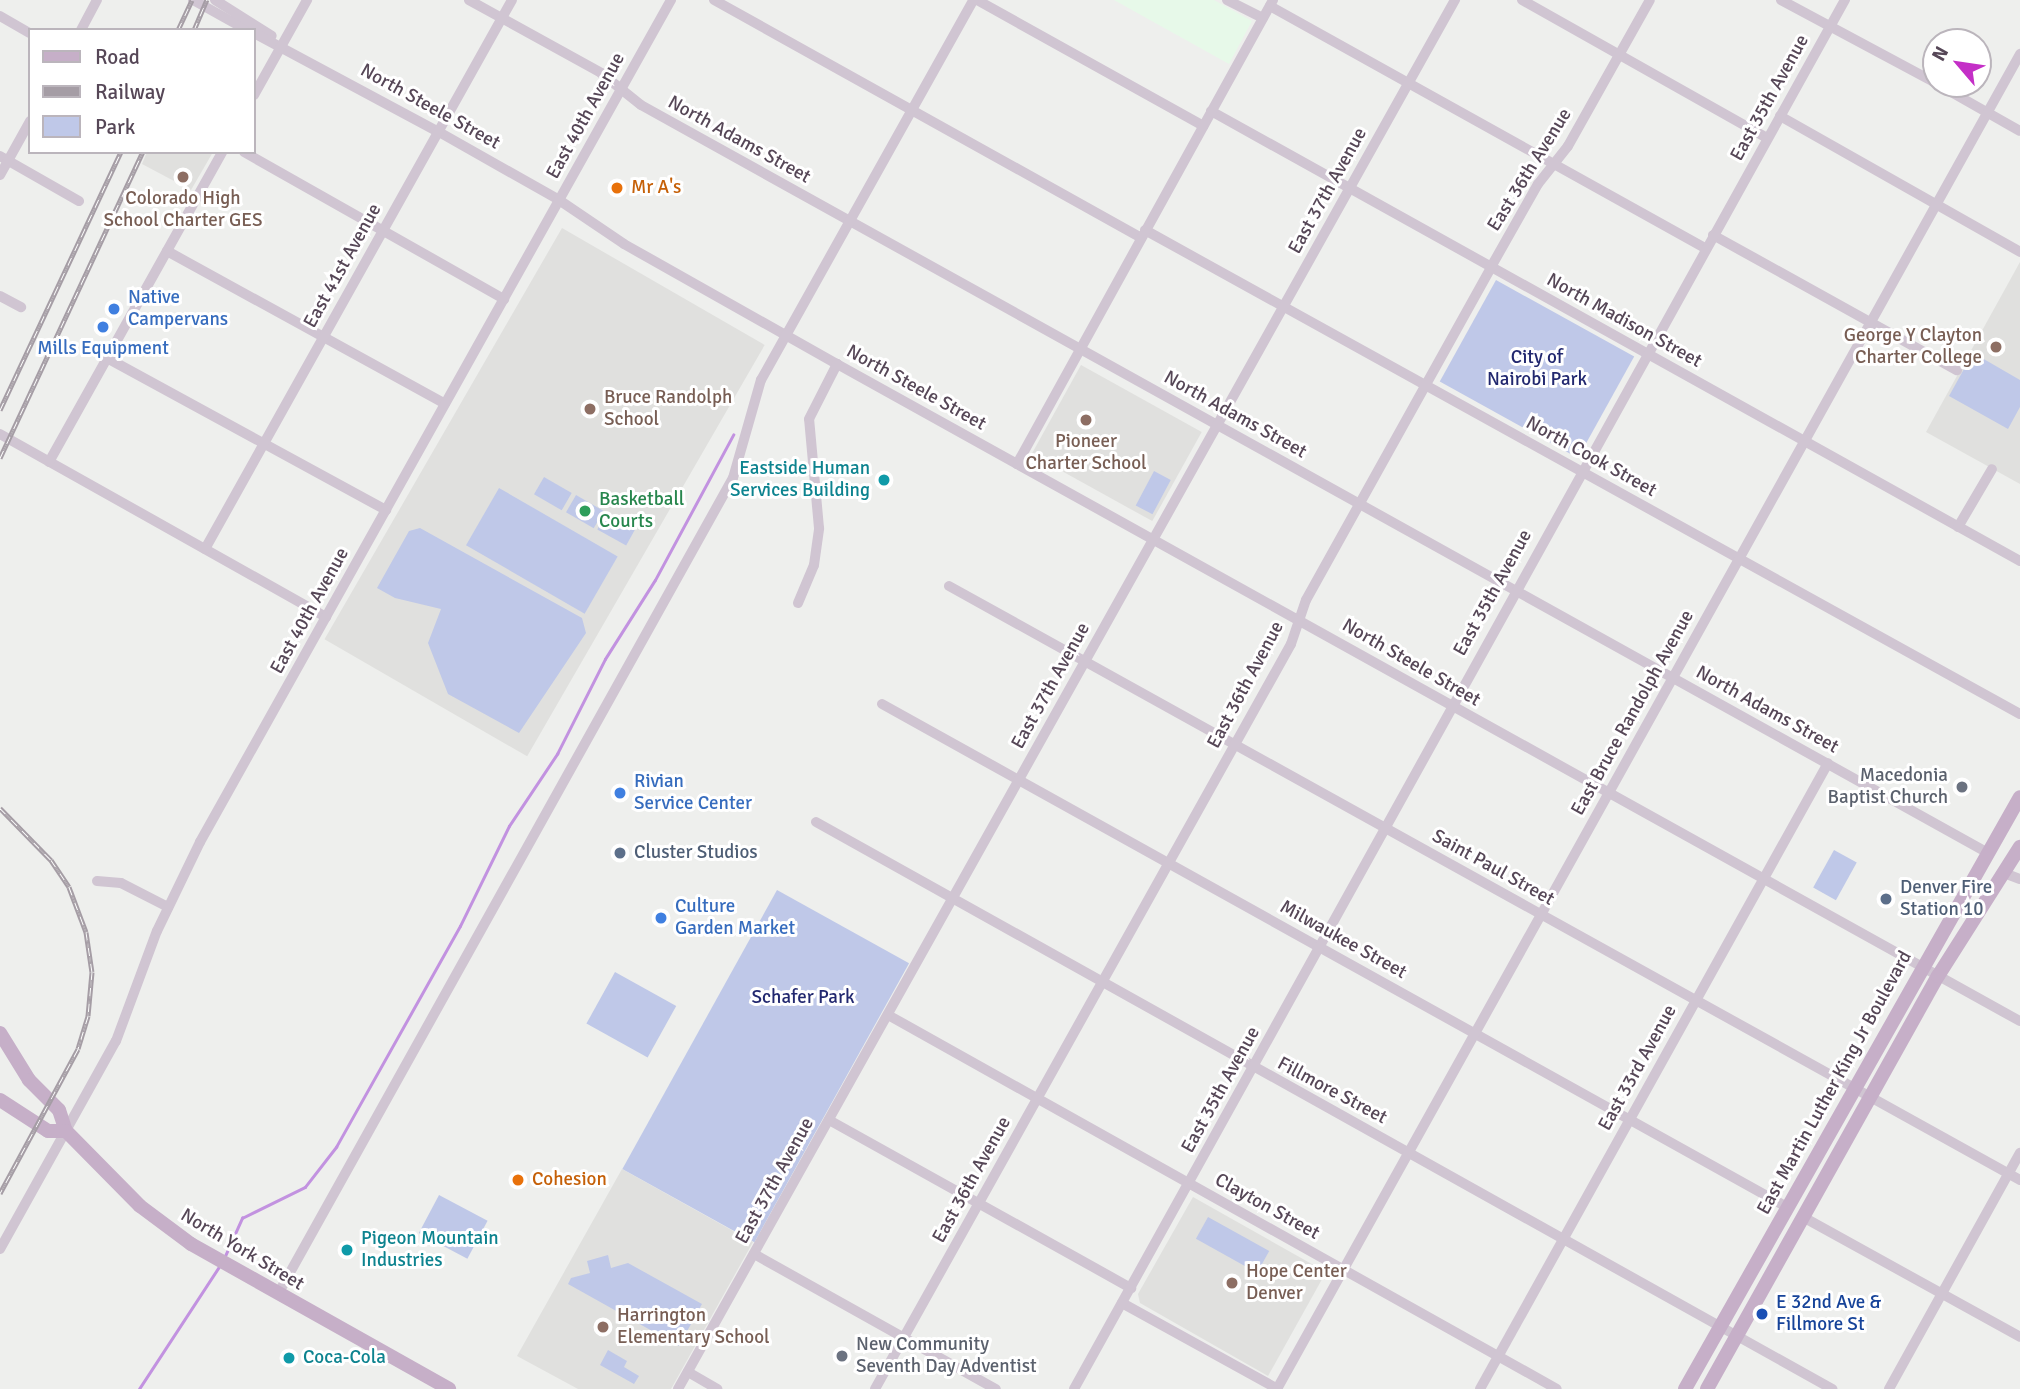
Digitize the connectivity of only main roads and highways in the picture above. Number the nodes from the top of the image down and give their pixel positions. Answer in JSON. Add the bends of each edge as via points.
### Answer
{"nodes":[{"id":1,"x":2020,"y":797,"type":"edge"},
{"id":2,"x":2020,"y":847,"type":"edge"},
{"id":3,"x":2013,"y":877,"type":"edge"},
{"id":4,"x":0,"y":1033,"type":"edge"},
{"id":5,"x":0,"y":1100,"type":"edge"},
{"id":6,"x":66,"y":1131,"type":"junction"},
{"id":7,"x":449,"y":1389,"type":"edge"},
{"id":8,"x":1685,"y":1389,"type":"edge"},
{"id":9,"x":1707,"y":1389,"type":"edge"}],
"edges":[{"from":1,"to":8,"type":"main road","name":"East Martin Luther King Jr Boulevard"},
{"from":2,"to":3,"type":"main road","name":"East Martin Luther King Jr Boulevard"},
{"from":3,"to":9,"type":"main road","name":"East Martin Luther King Jr Boulevard","via":[[1938,976]]},
{"from":4,"to":6,"type":"main road","via":[[29,1080],[59,1110]]},
{"from":5,"to":6,"type":"main road","name":"North York Street","via":[[48,1131]]},
{"from":6,"to":7,"type":"main road","name":"North York Street","via":[[140,1206],[199,1250]]}]}
